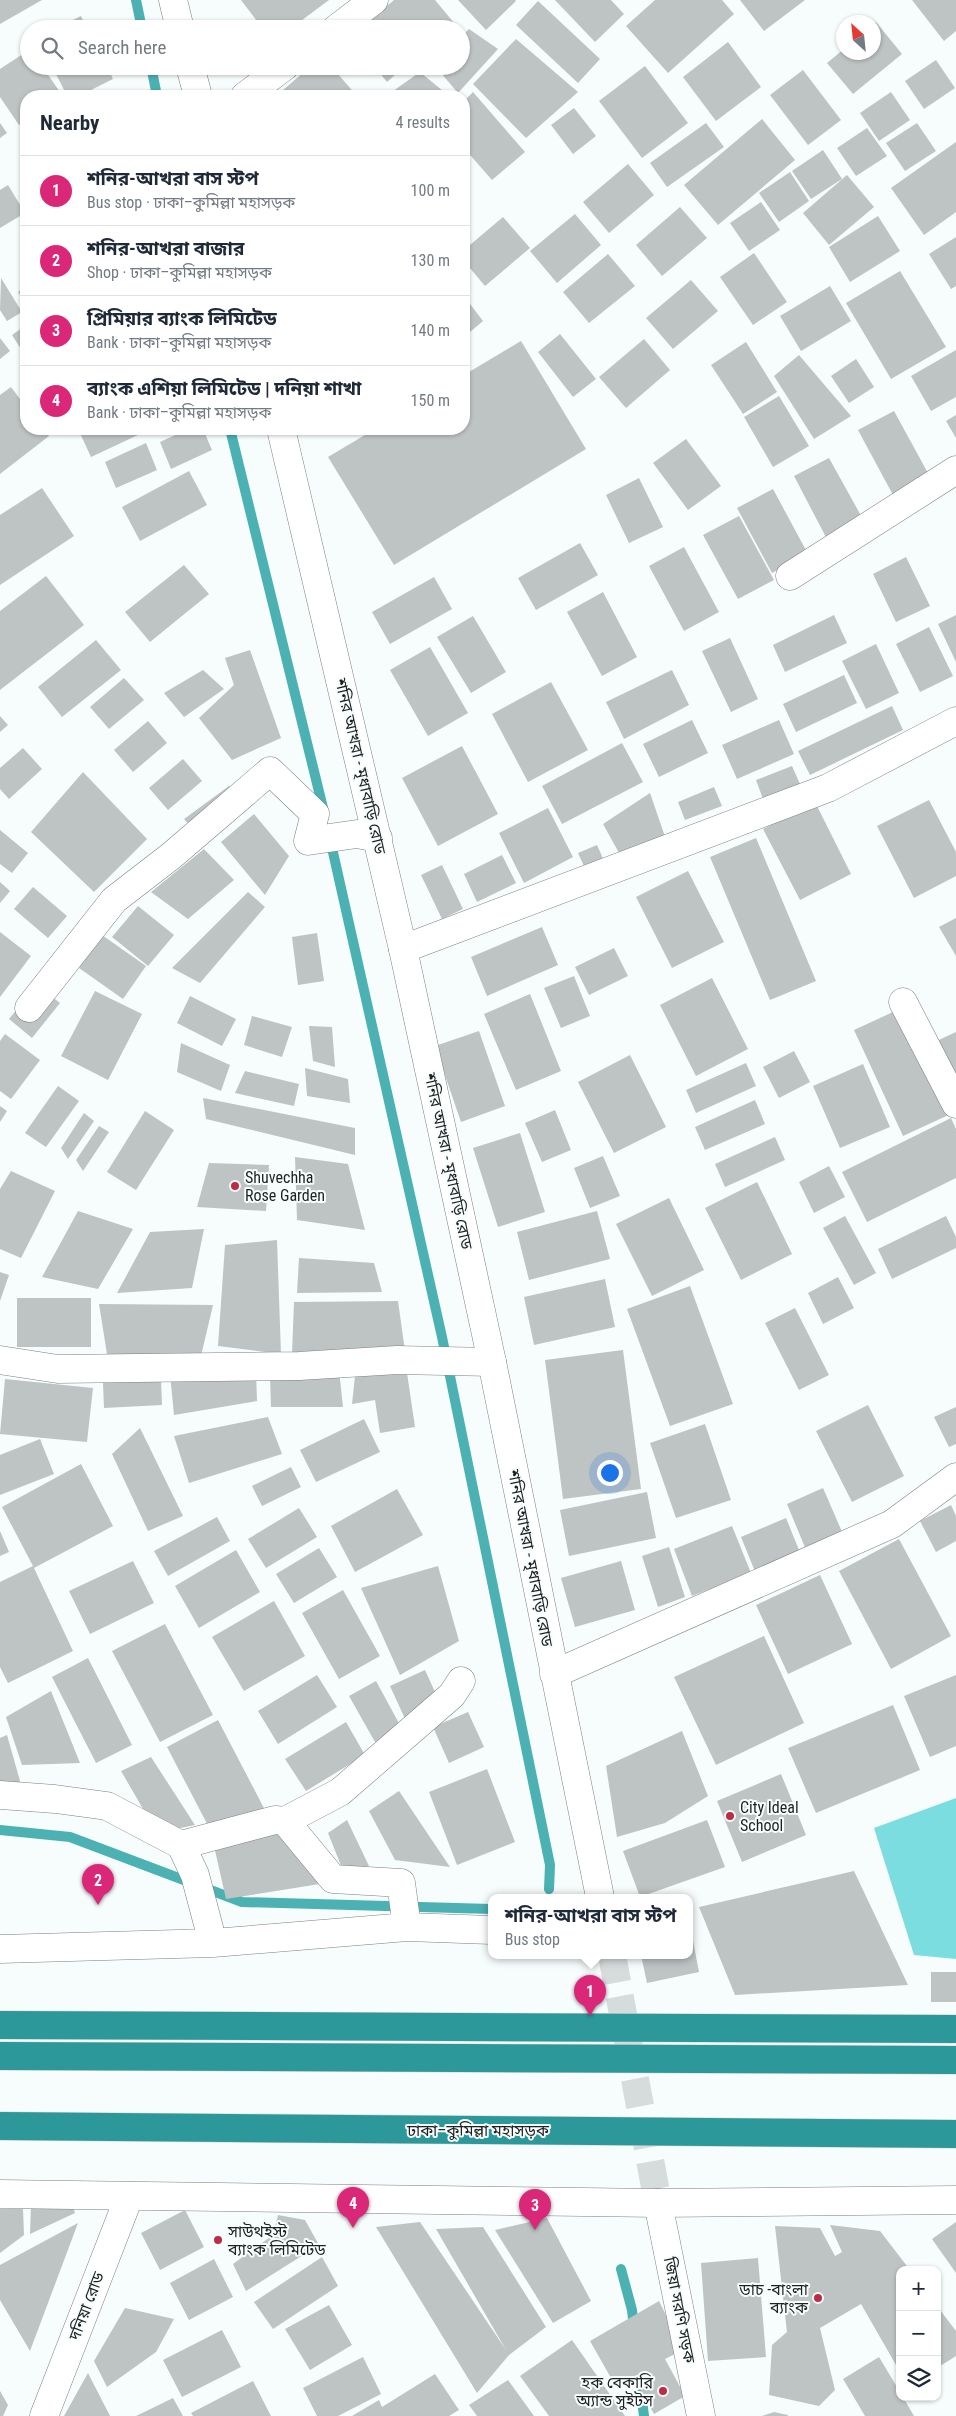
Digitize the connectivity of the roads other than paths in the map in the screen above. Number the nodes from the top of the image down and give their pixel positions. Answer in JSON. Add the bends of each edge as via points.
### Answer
{"nodes":[{"id":1,"x":173,"y":0,"type":"edge"},
{"id":2,"x":374,"y":0,"type":"edge"},
{"id":3,"x":178,"y":20,"type":"edge"},
{"id":4,"x":348,"y":20,"type":"edge"},
{"id":5,"x":192,"y":75,"type":"edge"},
{"id":6,"x":273,"y":75,"type":"edge"},
{"id":7,"x":196,"y":90,"type":"edge"},
{"id":8,"x":253,"y":90,"type":"edge"},
{"id":9,"x":282,"y":435,"type":"edge"},
{"id":10,"x":956,"y":470,"type":"edge"},
{"id":11,"x":790,"y":576,"type":"dead end"},
{"id":12,"x":956,"y":721,"type":"edge"},
{"id":13,"x":368,"y":836,"type":"junction"},
{"id":14,"x":404,"y":949,"type":"junction"},
{"id":15,"x":903,"y":1002,"type":"dead end"},
{"id":16,"x":29,"y":1008,"type":"dead end"},
{"id":17,"x":956,"y":1104,"type":"edge"},
{"id":18,"x":0,"y":1360,"type":"edge"},
{"id":19,"x":492,"y":1362,"type":"junction"},
{"id":20,"x":956,"y":1477,"type":"edge"},
{"id":21,"x":554,"y":1674,"type":"junction"},
{"id":22,"x":461,"y":1681,"type":"dead end"},
{"id":23,"x":0,"y":1795,"type":"edge"},
{"id":24,"x":286,"y":1821,"type":"junction"},
{"id":25,"x":181,"y":1845,"type":"junction"},
{"id":26,"x":599,"y":1894,"type":"edge"},
{"id":27,"x":407,"y":1927,"type":"junction"},
{"id":28,"x":488,"y":1930,"type":"edge"},
{"id":29,"x":213,"y":1944,"type":"junction"},
{"id":30,"x":0,"y":1949,"type":"edge"},
{"id":31,"x":0,"y":2025,"type":"edge"},
{"id":32,"x":956,"y":2029,"type":"edge"},
{"id":33,"x":0,"y":2056,"type":"edge"},
{"id":34,"x":956,"y":2060,"type":"edge"},
{"id":35,"x":0,"y":2126,"type":"edge"},
{"id":36,"x":956,"y":2134,"type":"edge"},
{"id":37,"x":0,"y":2194,"type":"edge"},
{"id":38,"x":129,"y":2197,"type":"junction"},
{"id":39,"x":956,"y":2200,"type":"edge"},
{"id":40,"x":658,"y":2203,"type":"junction"},
{"id":41,"x":44,"y":2416,"type":"edge"},
{"id":42,"x":701,"y":2416,"type":"edge"}],
"edges":[{"from":1,"to":3,"type":"street"},
{"from":2,"to":4,"type":"street"},
{"from":5,"to":7,"type":"street"},
{"from":6,"to":8,"type":"street"},
{"from":9,"to":13,"type":"street","name":"শনির আখরা - মৃধাবাড়ি রোড"},
{"from":10,"to":11,"type":"street"},
{"from":12,"to":14,"type":"street","via":[[828,788]]},
{"from":13,"to":14,"type":"street","name":"শনির আখরা - মৃধাবাড়ি রোড"},
{"from":13,"to":16,"type":"street","via":[[308,841],[315,814],[270,771],[114,900]]},
{"from":14,"to":19,"type":"street","name":"শনির আখরা - মৃধাবাড়ি রোড"},
{"from":15,"to":17,"type":"street"},
{"from":18,"to":19,"type":"street","via":[[58,1369],[299,1366],[397,1360]]},
{"from":19,"to":21,"type":"street","name":"শনির আখরা - মৃধাবাড়ি রোড"},
{"from":20,"to":21,"type":"street","via":[[892,1524]]},
{"from":21,"to":26,"type":"street","name":"শনির আখরা - মৃধাবাড়ি রোড"},
{"from":22,"to":24,"type":"street","via":[[452,1695],[340,1792]]},
{"from":23,"to":25,"type":"street","via":[[107,1806]]},
{"from":24,"to":25,"type":"street","via":[[275,1820]]},
{"from":24,"to":27,"type":"street","via":[[332,1879],[401,1883]]},
{"from":25,"to":29,"type":"street","via":[[195,1875]]},
{"from":27,"to":28,"type":"street"},
{"from":27,"to":29,"type":"street"},
{"from":29,"to":30,"type":"street"},
{"from":31,"to":32,"type":"highway"},
{"from":33,"to":34,"type":"highway"},
{"from":35,"to":36,"type":"highway","name":"ঢাকা–কুমিল্লা মহাসড়ক"},
{"from":37,"to":38,"type":"street"},
{"from":38,"to":40,"type":"street"},
{"from":38,"to":41,"type":"street","name":"দনিয়া রোড"},
{"from":39,"to":40,"type":"street"},
{"from":40,"to":42,"type":"street","name":"জিয়া সরণি সড়ক"}]}
